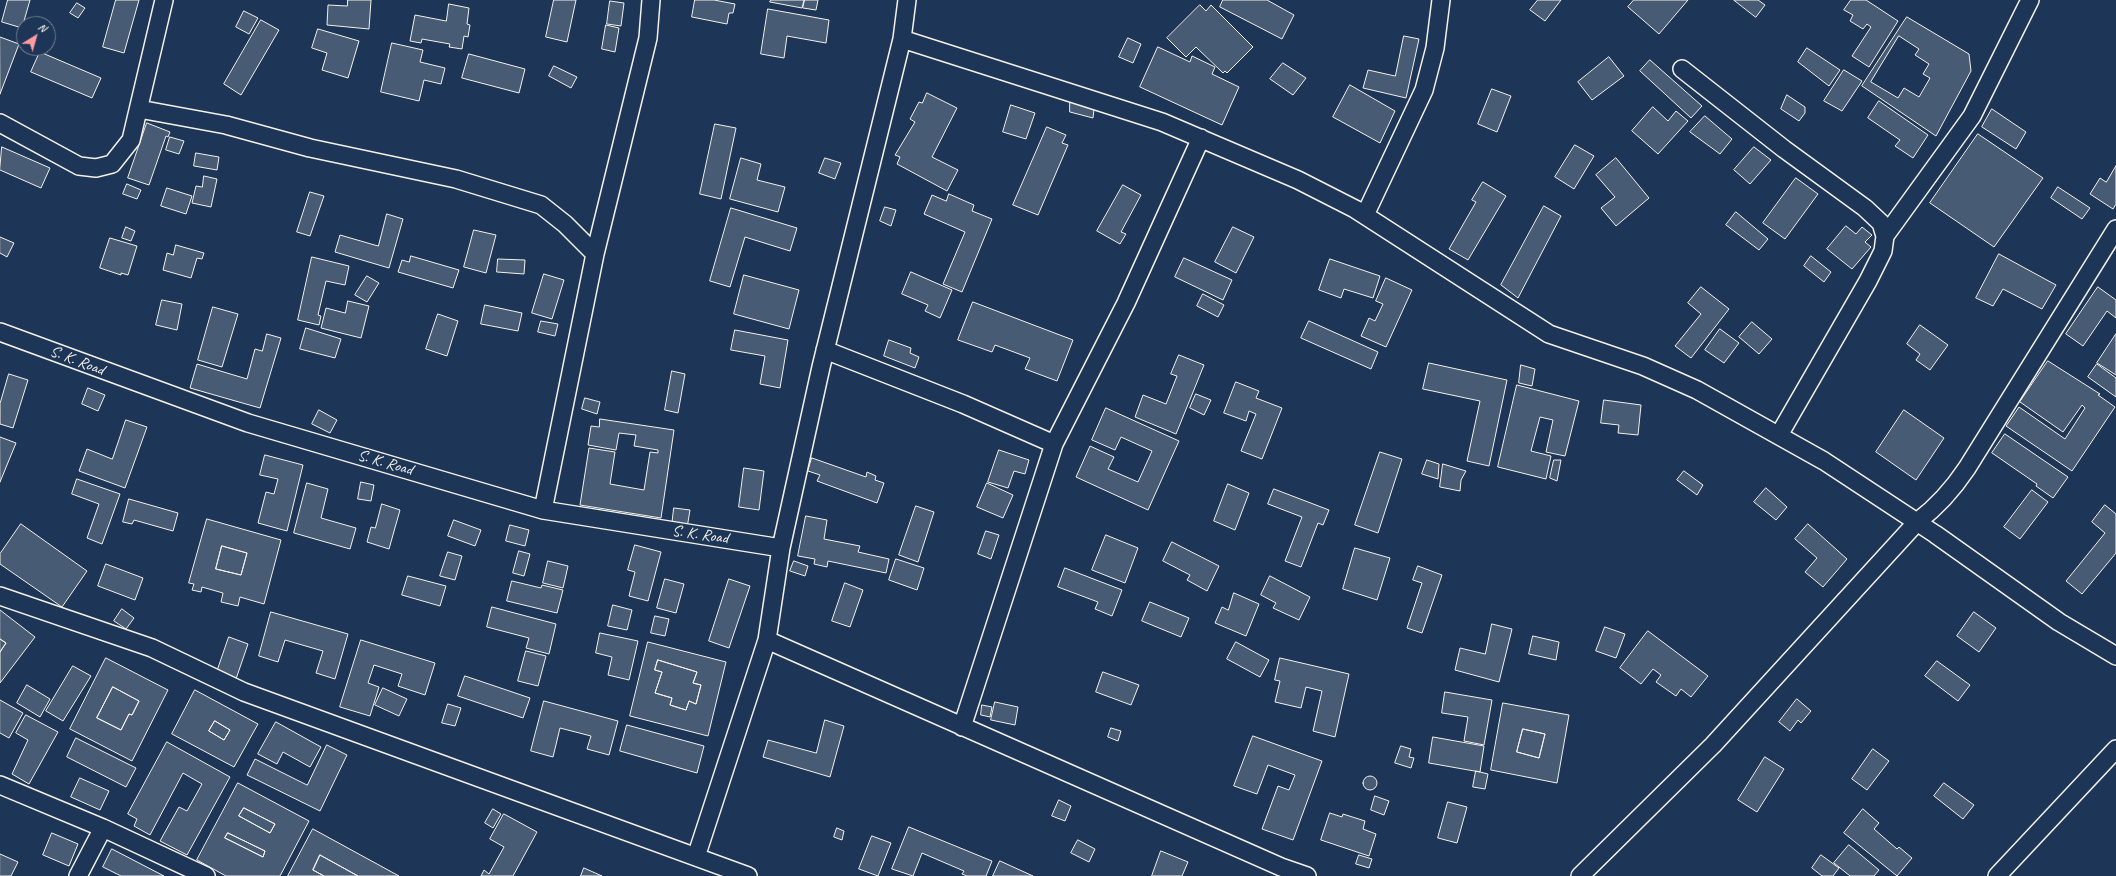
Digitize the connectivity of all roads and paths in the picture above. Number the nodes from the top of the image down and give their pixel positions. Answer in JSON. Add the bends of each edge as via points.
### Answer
{"nodes":[{"id":1,"x":164,"y":0,"type":"edge"},
{"id":2,"x":651,"y":0,"type":"edge"},
{"id":3,"x":907,"y":0,"type":"edge"},
{"id":4,"x":1441,"y":0,"type":"edge"},
{"id":5,"x":2030,"y":0,"type":"edge"},
{"id":6,"x":902,"y":39,"type":"junction"},
{"id":7,"x":1682,"y":69,"type":"dead end"},
{"id":8,"x":139,"y":109,"type":"junction"},
{"id":9,"x":0,"y":123,"type":"edge"},
{"id":10,"x":1201,"y":138,"type":"junction"},
{"id":11,"x":1365,"y":215,"type":"junction"},
{"id":12,"x":2116,"y":229,"type":"edge"},
{"id":13,"x":1885,"y":236,"type":"junction"},
{"id":14,"x":595,"y":254,"type":"junction"},
{"id":15,"x":0,"y":332,"type":"edge"},
{"id":16,"x":825,"y":350,"type":"junction"},
{"id":17,"x":1779,"y":435,"type":"junction"},
{"id":18,"x":1054,"y":444,"type":"junction"},
{"id":19,"x":543,"y":510,"type":"junction"},
{"id":20,"x":1917,"y":522,"type":"junction"},
{"id":21,"x":781,"y":548,"type":"junction"},
{"id":22,"x":0,"y":596,"type":"edge"},
{"id":23,"x":767,"y":640,"type":"junction"},
{"id":24,"x":2116,"y":656,"type":"edge"},
{"id":25,"x":962,"y":727,"type":"junction"},
{"id":26,"x":2116,"y":749,"type":"edge"},
{"id":27,"x":0,"y":785,"type":"edge"},
{"id":28,"x":103,"y":828,"type":"junction"},
{"id":29,"x":696,"y":857,"type":"junction"},
{"id":30,"x":78,"y":876,"type":"edge"},
{"id":31,"x":206,"y":876,"type":"edge"},
{"id":32,"x":748,"y":876,"type":"edge"},
{"id":33,"x":1307,"y":876,"type":"edge"},
{"id":34,"x":1580,"y":876,"type":"edge"},
{"id":35,"x":1997,"y":876,"type":"edge"}],
"edges":[{"from":1,"to":8,"type":"street"},
{"from":2,"to":14,"type":"street","via":[[648,38]]},
{"from":3,"to":6,"type":"street"},
{"from":4,"to":11,"type":"street","via":[[1435,48],[1424,90]]},
{"from":5,"to":13,"type":"street","via":[[1972,116]]},
{"from":6,"to":10,"type":"street","via":[[1159,121]]},
{"from":6,"to":16,"type":"street"},
{"from":7,"to":13,"type":"street","via":[[1784,149],[1865,208],[1881,223]]},
{"from":8,"to":9,"type":"street","via":[[131,140],[112,164],[96,168],[79,166]]},
{"from":8,"to":14,"type":"street","via":[[226,125],[317,150],[456,179],[541,205],[565,224]]},
{"from":10,"to":11,"type":"street","via":[[1298,180]]},
{"from":10,"to":18,"type":"street","via":[[1126,303]]},
{"from":11,"to":17,"type":"street","via":[[1549,334],[1649,369],[1697,390]]},
{"from":12,"to":20,"type":"street","via":[[1968,468],[1933,510]]},
{"from":13,"to":17,"type":"street","via":[[1882,251],[1868,281]]},
{"from":14,"to":19,"type":"street"},
{"from":15,"to":19,"type":"street","name":"S. K. Road","via":[[248,423]]},
{"from":16,"to":18,"type":"street","via":[[963,404]]},
{"from":16,"to":21,"type":"street"},
{"from":17,"to":20,"type":"street","via":[[1824,461]]},
{"from":18,"to":25,"type":"street"},
{"from":19,"to":21,"type":"street","name":"S. K. Road"},
{"from":20,"to":24,"type":"street","via":[[2059,622]]},
{"from":20,"to":34,"type":"street","via":[[1713,745]]},
{"from":21,"to":23,"type":"street"},
{"from":22,"to":29,"type":"street","via":[[152,648],[244,692]]},
{"from":23,"to":25,"type":"street"},
{"from":23,"to":29,"type":"street"},
{"from":25,"to":33,"type":"street"},
{"from":26,"to":35,"type":"street"},
{"from":27,"to":28,"type":"street"},
{"from":28,"to":30,"type":"street"},
{"from":28,"to":31,"type":"street"},
{"from":29,"to":32,"type":"street"}]}
